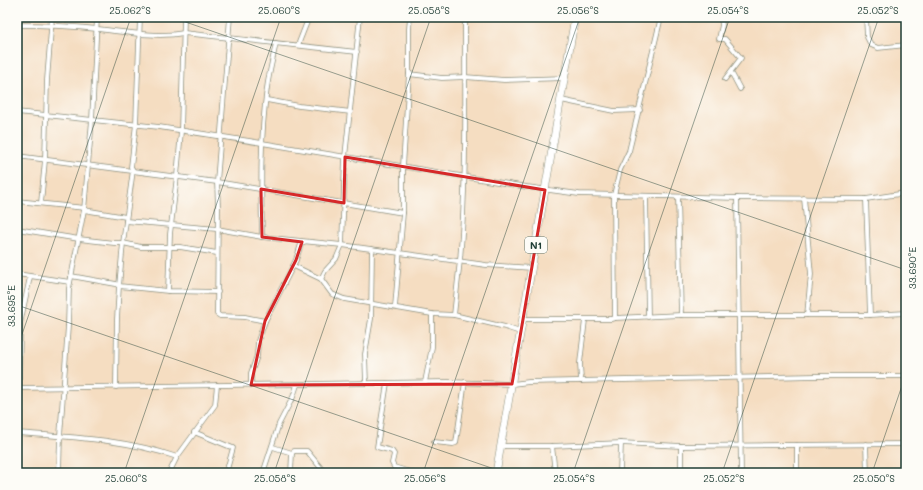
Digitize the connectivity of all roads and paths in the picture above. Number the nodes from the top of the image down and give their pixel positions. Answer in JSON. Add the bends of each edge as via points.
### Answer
{"nodes":[{"id":1,"x":52,"y":17,"type":"edge"},
{"id":2,"x":97,"y":17,"type":"edge"},
{"id":3,"x":140,"y":17,"type":"edge"},
{"id":4,"x":184,"y":17,"type":"edge"},
{"id":5,"x":230,"y":17,"type":"edge"},
{"id":6,"x":309,"y":17,"type":"edge"},
{"id":7,"x":360,"y":17,"type":"edge"},
{"id":8,"x":410,"y":17,"type":"edge"},
{"id":9,"x":465,"y":17,"type":"edge"},
{"id":10,"x":575,"y":17,"type":"edge"},
{"id":11,"x":661,"y":17,"type":"edge"},
{"id":12,"x":721,"y":17,"type":"edge"},
{"id":13,"x":866,"y":17,"type":"edge"},
{"id":14,"x":17,"y":25,"type":"edge"},
{"id":15,"x":52,"y":26,"type":"junction"},
{"id":16,"x":96,"y":29,"type":"junction"},
{"id":17,"x":184,"y":33,"type":"junction"},
{"id":18,"x":140,"y":34,"type":"junction"},
{"id":19,"x":229,"y":37,"type":"junction"},
{"id":20,"x":276,"y":43,"type":"junction"},
{"id":21,"x":906,"y":45,"type":"edge"},
{"id":22,"x":298,"y":46,"type":"junction"},
{"id":23,"x":357,"y":52,"type":"junction"},
{"id":24,"x":731,"y":72,"type":"junction"},
{"id":25,"x":409,"y":74,"type":"junction"},
{"id":26,"x":465,"y":77,"type":"junction"},
{"id":27,"x":565,"y":78,"type":"junction"},
{"id":28,"x":725,"y":79,"type":"dead end"},
{"id":29,"x":740,"y":89,"type":"dead end"},
{"id":30,"x":266,"y":100,"type":"junction"},
{"id":31,"x":561,"y":100,"type":"junction"},
{"id":32,"x":640,"y":110,"type":"junction"},
{"id":33,"x":17,"y":112,"type":"edge"},
{"id":34,"x":350,"y":112,"type":"junction"},
{"id":35,"x":46,"y":114,"type":"junction"},
{"id":36,"x":92,"y":120,"type":"junction"},
{"id":37,"x":136,"y":124,"type":"junction"},
{"id":38,"x":181,"y":131,"type":"junction"},
{"id":39,"x":221,"y":136,"type":"junction"},
{"id":40,"x":262,"y":143,"type":"junction"},
{"id":41,"x":17,"y":156,"type":"edge"},
{"id":42,"x":345,"y":157,"type":"junction"},
{"id":43,"x":45,"y":160,"type":"junction"},
{"id":44,"x":88,"y":165,"type":"junction"},
{"id":45,"x":403,"y":166,"type":"junction"},
{"id":46,"x":133,"y":170,"type":"junction"},
{"id":47,"x":177,"y":176,"type":"junction"},
{"id":48,"x":464,"y":177,"type":"junction"},
{"id":49,"x":216,"y":182,"type":"junction"},
{"id":50,"x":261,"y":189,"type":"junction"},
{"id":51,"x":545,"y":190,"type":"junction"},
{"id":52,"x":906,"y":193,"type":"edge"},
{"id":53,"x":614,"y":195,"type":"junction"},
{"id":54,"x":646,"y":196,"type":"junction"},
{"id":55,"x":678,"y":196,"type":"junction"},
{"id":56,"x":737,"y":198,"type":"junction"},
{"id":57,"x":804,"y":198,"type":"junction"},
{"id":58,"x":866,"y":199,"type":"junction"},
{"id":59,"x":17,"y":201,"type":"edge"},
{"id":60,"x":41,"y":203,"type":"junction"},
{"id":61,"x":344,"y":203,"type":"junction"},
{"id":62,"x":84,"y":209,"type":"junction"},
{"id":63,"x":403,"y":213,"type":"junction"},
{"id":64,"x":126,"y":219,"type":"junction"},
{"id":65,"x":172,"y":225,"type":"junction"},
{"id":66,"x":17,"y":229,"type":"edge"},
{"id":67,"x":217,"y":230,"type":"junction"},
{"id":68,"x":262,"y":237,"type":"junction"},
{"id":69,"x":79,"y":239,"type":"junction"},
{"id":70,"x":304,"y":242,"type":"junction"},
{"id":71,"x":123,"y":243,"type":"junction"},
{"id":72,"x":342,"y":245,"type":"junction"},
{"id":73,"x":169,"y":247,"type":"junction"},
{"id":74,"x":372,"y":249,"type":"junction"},
{"id":75,"x":217,"y":253,"type":"junction"},
{"id":76,"x":400,"y":253,"type":"junction"},
{"id":77,"x":460,"y":261,"type":"junction"},
{"id":78,"x":294,"y":266,"type":"junction"},
{"id":79,"x":532,"y":268,"type":"junction"},
{"id":80,"x":17,"y":274,"type":"edge"},
{"id":81,"x":71,"y":276,"type":"junction"},
{"id":82,"x":30,"y":277,"type":"junction"},
{"id":83,"x":321,"y":279,"type":"junction"},
{"id":84,"x":70,"y":282,"type":"junction"},
{"id":85,"x":119,"y":286,"type":"junction"},
{"id":86,"x":168,"y":291,"type":"junction"},
{"id":87,"x":218,"y":292,"type":"junction"},
{"id":88,"x":371,"y":304,"type":"junction"},
{"id":89,"x":395,"y":307,"type":"junction"},
{"id":90,"x":906,"y":313,"type":"edge"},
{"id":91,"x":432,"y":314,"type":"junction"},
{"id":92,"x":454,"y":315,"type":"junction"},
{"id":93,"x":681,"y":315,"type":"junction"},
{"id":94,"x":739,"y":315,"type":"junction"},
{"id":95,"x":870,"y":315,"type":"junction"},
{"id":96,"x":807,"y":316,"type":"junction"},
{"id":97,"x":648,"y":317,"type":"junction"},
{"id":98,"x":615,"y":318,"type":"junction"},
{"id":99,"x":523,"y":319,"type":"junction"},
{"id":100,"x":584,"y":320,"type":"junction"},
{"id":101,"x":265,"y":322,"type":"junction"},
{"id":102,"x":520,"y":332,"type":"junction"},
{"id":103,"x":906,"y":376,"type":"edge"},
{"id":104,"x":739,"y":378,"type":"junction"},
{"id":105,"x":425,"y":382,"type":"junction"},
{"id":106,"x":465,"y":382,"type":"junction"},
{"id":107,"x":581,"y":382,"type":"junction"},
{"id":108,"x":366,"y":383,"type":"junction"},
{"id":109,"x":387,"y":383,"type":"junction"},
{"id":110,"x":512,"y":384,"type":"junction"},
{"id":111,"x":217,"y":385,"type":"junction"},
{"id":112,"x":251,"y":385,"type":"junction"},
{"id":113,"x":297,"y":385,"type":"junction"},
{"id":114,"x":116,"y":387,"type":"junction"},
{"id":115,"x":18,"y":388,"type":"edge"},
{"id":116,"x":64,"y":388,"type":"junction"},
{"id":117,"x":194,"y":432,"type":"junction"},
{"id":118,"x":17,"y":433,"type":"edge"},
{"id":119,"x":60,"y":436,"type":"junction"},
{"id":120,"x":434,"y":442,"type":"dead end"},
{"id":121,"x":621,"y":443,"type":"junction"},
{"id":122,"x":866,"y":444,"type":"junction"},
{"id":123,"x":906,"y":444,"type":"edge"},
{"id":124,"x":740,"y":445,"type":"junction"},
{"id":125,"x":797,"y":445,"type":"junction"},
{"id":126,"x":501,"y":446,"type":"junction"},
{"id":127,"x":552,"y":446,"type":"junction"},
{"id":128,"x":681,"y":446,"type":"junction"},
{"id":129,"x":273,"y":447,"type":"junction"},
{"id":130,"x":292,"y":453,"type":"junction"},
{"id":131,"x":177,"y":457,"type":"junction"},
{"id":132,"x":59,"y":473,"type":"edge"},
{"id":133,"x":169,"y":473,"type":"edge"},
{"id":134,"x":226,"y":473,"type":"edge"},
{"id":135,"x":263,"y":473,"type":"edge"},
{"id":136,"x":291,"y":473,"type":"edge"},
{"id":137,"x":325,"y":473,"type":"edge"},
{"id":138,"x":413,"y":473,"type":"edge"},
{"id":139,"x":496,"y":473,"type":"edge"},
{"id":140,"x":555,"y":473,"type":"edge"},
{"id":141,"x":620,"y":473,"type":"edge"},
{"id":142,"x":681,"y":473,"type":"edge"},
{"id":143,"x":741,"y":473,"type":"edge"},
{"id":144,"x":798,"y":473,"type":"edge"},
{"id":145,"x":867,"y":473,"type":"edge"}],
"edges":[{"from":1,"to":15,"type":"street"},
{"from":2,"to":16,"type":"street"},
{"from":3,"to":18,"type":"street"},
{"from":4,"to":17,"type":"street"},
{"from":5,"to":19,"type":"street"},
{"from":6,"to":22,"type":"street"},
{"from":7,"to":23,"type":"street"},
{"from":8,"to":25,"type":"street"},
{"from":9,"to":26,"type":"street"},
{"from":10,"to":27,"type":"highway","number":"N1"},
{"from":11,"to":32,"type":"street"},
{"from":12,"to":24,"type":"street","via":[[719,39],[725,39],[741,58]]},
{"from":13,"to":21,"type":"street","via":[[867,37],[871,45],[878,48]]},
{"from":14,"to":15,"type":"street"},
{"from":15,"to":16,"type":"street"},
{"from":15,"to":35,"type":"street"},
{"from":16,"to":18,"type":"street"},
{"from":16,"to":36,"type":"street"},
{"from":17,"to":18,"type":"street"},
{"from":17,"to":19,"type":"street"},
{"from":17,"to":38,"type":"street"},
{"from":18,"to":37,"type":"street"},
{"from":19,"to":20,"type":"street"},
{"from":19,"to":39,"type":"street"},
{"from":20,"to":22,"type":"street"},
{"from":20,"to":30,"type":"street"},
{"from":22,"to":23,"type":"street"},
{"from":23,"to":34,"type":"street"},
{"from":24,"to":28,"type":"street"},
{"from":24,"to":29,"type":"street"},
{"from":25,"to":26,"type":"street","via":[[442,78]]},
{"from":25,"to":45,"type":"street"},
{"from":26,"to":27,"type":"street","via":[[504,80]]},
{"from":26,"to":48,"type":"street"},
{"from":27,"to":31,"type":"highway","number":"N1"},
{"from":30,"to":34,"type":"street"},
{"from":30,"to":40,"type":"street"},
{"from":31,"to":32,"type":"street","via":[[614,111]]},
{"from":31,"to":51,"type":"highway","number":"N1"},
{"from":32,"to":53,"type":"street"},
{"from":33,"to":35,"type":"street"},
{"from":34,"to":42,"type":"street"},
{"from":35,"to":36,"type":"street"},
{"from":35,"to":43,"type":"street"},
{"from":36,"to":37,"type":"street"},
{"from":36,"to":44,"type":"street"},
{"from":37,"to":38,"type":"street"},
{"from":37,"to":46,"type":"street","via":[[131,167]]},
{"from":38,"to":39,"type":"street"},
{"from":38,"to":47,"type":"street"},
{"from":39,"to":40,"type":"street"},
{"from":39,"to":49,"type":"street"},
{"from":40,"to":42,"type":"street"},
{"from":40,"to":50,"type":"street"},
{"from":41,"to":43,"type":"street"},
{"from":42,"to":45,"type":"street"},
{"from":42,"to":61,"type":"street"},
{"from":43,"to":44,"type":"street"},
{"from":43,"to":60,"type":"street"},
{"from":44,"to":46,"type":"street"},
{"from":44,"to":62,"type":"street"},
{"from":45,"to":48,"type":"street"},
{"from":45,"to":63,"type":"street"},
{"from":46,"to":47,"type":"street"},
{"from":46,"to":64,"type":"street"},
{"from":47,"to":49,"type":"street"},
{"from":47,"to":65,"type":"street"},
{"from":48,"to":51,"type":"street"},
{"from":48,"to":77,"type":"street"},
{"from":49,"to":50,"type":"street"},
{"from":49,"to":67,"type":"street"},
{"from":50,"to":61,"type":"street"},
{"from":50,"to":68,"type":"street"},
{"from":51,"to":53,"type":"street"},
{"from":51,"to":79,"type":"highway","number":"N1"},
{"from":52,"to":58,"type":"street"},
{"from":53,"to":54,"type":"street"},
{"from":53,"to":98,"type":"street"},
{"from":54,"to":55,"type":"street"},
{"from":54,"to":97,"type":"street"},
{"from":55,"to":56,"type":"street"},
{"from":55,"to":93,"type":"street"},
{"from":56,"to":57,"type":"street"},
{"from":56,"to":94,"type":"street"},
{"from":57,"to":58,"type":"street"},
{"from":57,"to":96,"type":"street","via":[[811,274]]},
{"from":58,"to":95,"type":"street"},
{"from":59,"to":60,"type":"street"},
{"from":60,"to":62,"type":"street"},
{"from":61,"to":63,"type":"street"},
{"from":61,"to":72,"type":"street"},
{"from":62,"to":64,"type":"street"},
{"from":62,"to":69,"type":"street"},
{"from":63,"to":76,"type":"street"},
{"from":64,"to":65,"type":"street"},
{"from":64,"to":71,"type":"street"},
{"from":65,"to":67,"type":"street"},
{"from":65,"to":73,"type":"street"},
{"from":66,"to":69,"type":"street"},
{"from":67,"to":68,"type":"street"},
{"from":67,"to":75,"type":"street"},
{"from":68,"to":70,"type":"street"},
{"from":69,"to":71,"type":"street"},
{"from":69,"to":81,"type":"street"},
{"from":70,"to":72,"type":"street"},
{"from":70,"to":78,"type":"street"},
{"from":71,"to":73,"type":"street","via":[[148,248]]},
{"from":71,"to":85,"type":"street"},
{"from":72,"to":74,"type":"street"},
{"from":72,"to":83,"type":"street","via":[[336,259]]},
{"from":73,"to":75,"type":"street"},
{"from":73,"to":86,"type":"street"},
{"from":74,"to":76,"type":"street"},
{"from":74,"to":88,"type":"street"},
{"from":75,"to":87,"type":"street"},
{"from":76,"to":77,"type":"street"},
{"from":76,"to":89,"type":"street"},
{"from":77,"to":79,"type":"street"},
{"from":77,"to":92,"type":"street"},
{"from":78,"to":83,"type":"street"},
{"from":78,"to":101,"type":"street"},
{"from":79,"to":99,"type":"highway","number":"N1"},
{"from":80,"to":82,"type":"street"},
{"from":81,"to":84,"type":"street"},
{"from":81,"to":85,"type":"street"},
{"from":82,"to":84,"type":"street"},
{"from":82,"to":115,"type":"street","via":[[20,324]]},
{"from":83,"to":88,"type":"street","via":[[332,294],[338,297]]},
{"from":84,"to":116,"type":"street"},
{"from":85,"to":86,"type":"street"},
{"from":85,"to":114,"type":"street","via":[[116,319]]},
{"from":86,"to":87,"type":"street"},
{"from":87,"to":101,"type":"street","via":[[218,315]]},
{"from":88,"to":89,"type":"street"},
{"from":88,"to":108,"type":"street"},
{"from":89,"to":91,"type":"street"},
{"from":90,"to":95,"type":"street"},
{"from":91,"to":92,"type":"street"},
{"from":91,"to":105,"type":"street","via":[[432,347]]},
{"from":92,"to":102,"type":"street"},
{"from":93,"to":94,"type":"street"},
{"from":93,"to":97,"type":"street"},
{"from":94,"to":96,"type":"street"},
{"from":94,"to":104,"type":"street"},
{"from":95,"to":96,"type":"street"},
{"from":97,"to":98,"type":"street"},
{"from":98,"to":100,"type":"street"},
{"from":99,"to":100,"type":"street"},
{"from":99,"to":102,"type":"highway","number":"N1"},
{"from":100,"to":107,"type":"street"},
{"from":101,"to":112,"type":"street","via":[[258,341]]},
{"from":102,"to":110,"type":"highway","number":"N1"},
{"from":103,"to":104,"type":"street"},
{"from":104,"to":107,"type":"street"},
{"from":104,"to":124,"type":"street"},
{"from":105,"to":106,"type":"street"},
{"from":105,"to":109,"type":"street"},
{"from":106,"to":110,"type":"street"},
{"from":106,"to":120,"type":"street","via":[[456,443]]},
{"from":107,"to":110,"type":"street"},
{"from":108,"to":109,"type":"street"},
{"from":108,"to":113,"type":"street"},
{"from":109,"to":138,"type":"street","via":[[376,447],[392,451],[394,467]]},
{"from":110,"to":126,"type":"highway","number":"N1"},
{"from":111,"to":112,"type":"street"},
{"from":111,"to":114,"type":"street"},
{"from":111,"to":117,"type":"street","via":[[215,405]]},
{"from":112,"to":113,"type":"street"},
{"from":113,"to":129,"type":"street","via":[[279,424]]},
{"from":114,"to":116,"type":"street"},
{"from":115,"to":116,"type":"street"},
{"from":116,"to":119,"type":"street"},
{"from":117,"to":131,"type":"street"},
{"from":117,"to":134,"type":"street","via":[[233,448]]},
{"from":118,"to":119,"type":"street"},
{"from":119,"to":131,"type":"street","via":[[127,443]]},
{"from":119,"to":132,"type":"street"},
{"from":121,"to":127,"type":"street"},
{"from":121,"to":128,"type":"street"},
{"from":121,"to":141,"type":"street"},
{"from":122,"to":123,"type":"street"},
{"from":122,"to":125,"type":"street"},
{"from":122,"to":145,"type":"street"},
{"from":124,"to":125,"type":"street"},
{"from":124,"to":128,"type":"street"},
{"from":124,"to":143,"type":"street"},
{"from":125,"to":144,"type":"street"},
{"from":126,"to":127,"type":"street"},
{"from":126,"to":139,"type":"highway","number":"N1"},
{"from":127,"to":140,"type":"street"},
{"from":128,"to":142,"type":"street"},
{"from":129,"to":130,"type":"street"},
{"from":129,"to":135,"type":"street"},
{"from":130,"to":136,"type":"street"},
{"from":130,"to":137,"type":"street","via":[[307,451]]},
{"from":131,"to":133,"type":"street"}]}
